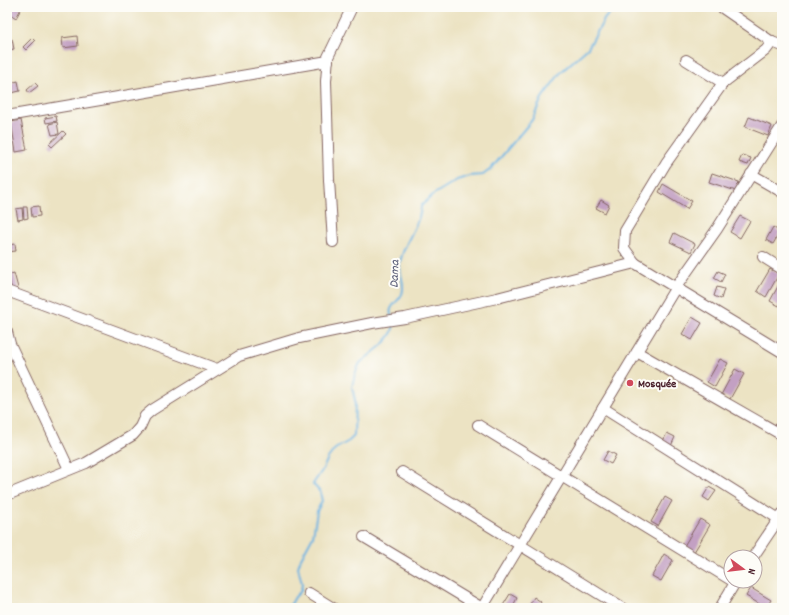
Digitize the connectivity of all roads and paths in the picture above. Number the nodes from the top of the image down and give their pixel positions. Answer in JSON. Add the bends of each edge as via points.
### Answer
{"nodes":[{"id":1,"x":352,"y":7,"type":"edge"},
{"id":2,"x":722,"y":7,"type":"edge"},
{"id":3,"x":777,"y":43,"type":"edge"},
{"id":4,"x":686,"y":60,"type":"dead end"},
{"id":5,"x":328,"y":61,"type":"junction"},
{"id":6,"x":723,"y":83,"type":"junction"},
{"id":7,"x":7,"y":116,"type":"edge"},
{"id":8,"x":782,"y":126,"type":"edge"},
{"id":9,"x":751,"y":174,"type":"junction"},
{"id":10,"x":782,"y":192,"type":"edge"},
{"id":11,"x":333,"y":242,"type":"dead end"},
{"id":12,"x":762,"y":257,"type":"dead end"},
{"id":13,"x":635,"y":264,"type":"junction"},
{"id":14,"x":782,"y":269,"type":"edge"},
{"id":15,"x":676,"y":287,"type":"junction"},
{"id":16,"x":7,"y":291,"type":"edge"},
{"id":17,"x":7,"y":332,"type":"edge"},
{"id":18,"x":637,"y":352,"type":"junction"},
{"id":19,"x":782,"y":352,"type":"edge"},
{"id":20,"x":217,"y":369,"type":"junction"},
{"id":21,"x":603,"y":408,"type":"junction"},
{"id":22,"x":478,"y":425,"type":"dead end"},
{"id":23,"x":782,"y":435,"type":"edge"},
{"id":24,"x":69,"y":469,"type":"junction"},
{"id":25,"x":402,"y":472,"type":"dead end"},
{"id":26,"x":562,"y":476,"type":"junction"},
{"id":27,"x":7,"y":495,"type":"edge"},
{"id":28,"x":781,"y":516,"type":"edge"},
{"id":29,"x":364,"y":537,"type":"dead end"},
{"id":30,"x":520,"y":545,"type":"junction"},
{"id":31,"x":758,"y":549,"type":"edge"},
{"id":32,"x":723,"y":574,"type":"edge"},
{"id":33,"x":730,"y":589,"type":"edge"},
{"id":34,"x":309,"y":593,"type":"dead end"},
{"id":35,"x":333,"y":608,"type":"edge"},
{"id":36,"x":482,"y":608,"type":"edge"},
{"id":37,"x":622,"y":608,"type":"edge"},
{"id":38,"x":720,"y":608,"type":"edge"}],
"edges":[{"from":1,"to":5,"type":"street"},
{"from":2,"to":3,"type":"street"},
{"from":3,"to":6,"type":"street"},
{"from":4,"to":6,"type":"street"},
{"from":5,"to":7,"type":"street"},
{"from":5,"to":11,"type":"street","via":[[326,81]]},
{"from":6,"to":13,"type":"street","via":[[666,163],[625,232],[624,248]]},
{"from":8,"to":9,"type":"street"},
{"from":9,"to":10,"type":"street"},
{"from":9,"to":15,"type":"street","via":[[717,229]]},
{"from":12,"to":14,"type":"street"},
{"from":13,"to":15,"type":"street"},
{"from":13,"to":20,"type":"street","via":[[496,298],[299,338],[239,356]]},
{"from":15,"to":18,"type":"street"},
{"from":15,"to":19,"type":"street"},
{"from":16,"to":20,"type":"street"},
{"from":17,"to":24,"type":"street","via":[[10,344]]},
{"from":18,"to":21,"type":"street"},
{"from":18,"to":23,"type":"street"},
{"from":20,"to":24,"type":"street","via":[[152,410],[145,416],[133,436],[86,463]]},
{"from":21,"to":26,"type":"street"},
{"from":21,"to":28,"type":"street"},
{"from":22,"to":26,"type":"street"},
{"from":24,"to":27,"type":"street"},
{"from":25,"to":30,"type":"street"},
{"from":26,"to":30,"type":"street"},
{"from":26,"to":32,"type":"street"},
{"from":28,"to":31,"type":"street"},
{"from":29,"to":36,"type":"street"},
{"from":30,"to":36,"type":"street"},
{"from":30,"to":37,"type":"street"},
{"from":33,"to":38,"type":"street"},
{"from":34,"to":35,"type":"street"}]}
